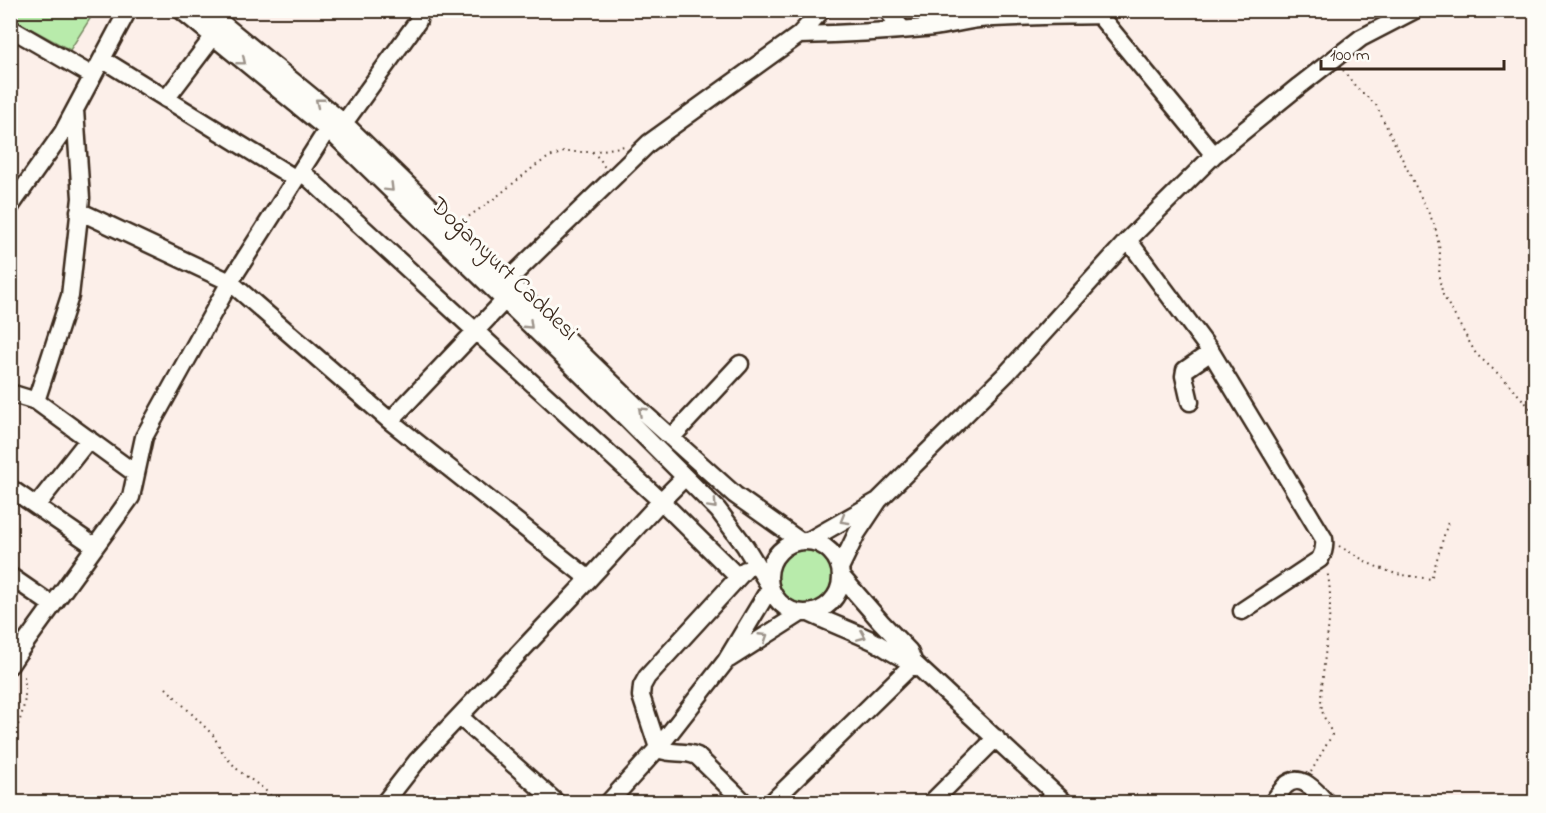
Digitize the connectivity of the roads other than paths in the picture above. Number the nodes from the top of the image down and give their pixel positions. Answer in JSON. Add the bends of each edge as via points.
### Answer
{"nodes":[{"id":1,"x":128,"y":10,"type":"edge"},
{"id":2,"x":181,"y":10,"type":"edge"},
{"id":3,"x":206,"y":10,"type":"edge"},
{"id":4,"x":822,"y":10,"type":"edge"},
{"id":5,"x":887,"y":10,"type":"edge"},
{"id":6,"x":1415,"y":10,"type":"edge"},
{"id":7,"x":1101,"y":13,"type":"edge"},
{"id":8,"x":418,"y":21,"type":"dead end"},
{"id":9,"x":10,"y":28,"type":"edge"},
{"id":10,"x":903,"y":30,"type":"junction"},
{"id":11,"x":799,"y":35,"type":"junction"},
{"id":12,"x":213,"y":37,"type":"junction"},
{"id":13,"x":102,"y":59,"type":"junction"},
{"id":14,"x":93,"y":76,"type":"junction"},
{"id":15,"x":166,"y":99,"type":"junction"},
{"id":16,"x":75,"y":110,"type":"junction"},
{"id":17,"x":344,"y":123,"type":"junction"},
{"id":18,"x":327,"y":129,"type":"junction"},
{"id":19,"x":1214,"y":155,"type":"junction"},
{"id":20,"x":298,"y":175,"type":"junction"},
{"id":21,"x":10,"y":207,"type":"edge"},
{"id":22,"x":79,"y":211,"type":"junction"},
{"id":23,"x":1128,"y":240,"type":"junction"},
{"id":24,"x":507,"y":281,"type":"junction"},
{"id":25,"x":230,"y":282,"type":"junction"},
{"id":26,"x":504,"y":301,"type":"junction"},
{"id":27,"x":475,"y":332,"type":"junction"},
{"id":28,"x":1211,"y":352,"type":"junction"},
{"id":29,"x":740,"y":364,"type":"dead end"},
{"id":30,"x":10,"y":393,"type":"edge"},
{"id":31,"x":36,"y":401,"type":"junction"},
{"id":32,"x":1190,"y":402,"type":"dead end"},
{"id":33,"x":390,"y":421,"type":"junction"},
{"id":34,"x":671,"y":438,"type":"junction"},
{"id":35,"x":89,"y":439,"type":"junction"},
{"id":36,"x":136,"y":474,"type":"junction"},
{"id":37,"x":685,"y":477,"type":"junction"},
{"id":38,"x":10,"y":488,"type":"edge"},
{"id":39,"x":879,"y":500,"type":"junction"},
{"id":40,"x":661,"y":501,"type":"junction"},
{"id":41,"x":36,"y":506,"type":"junction"},
{"id":42,"x":804,"y":541,"type":"junction"},
{"id":43,"x":90,"y":543,"type":"dead end"},
{"id":44,"x":754,"y":560,"type":"junction"},
{"id":45,"x":841,"y":572,"type":"junction"},
{"id":46,"x":10,"y":576,"type":"edge"},
{"id":47,"x":738,"y":577,"type":"junction"},
{"id":48,"x":589,"y":579,"type":"junction"},
{"id":49,"x":770,"y":586,"type":"junction"},
{"id":50,"x":52,"y":605,"type":"junction"},
{"id":51,"x":1242,"y":611,"type":"dead end"},
{"id":52,"x":805,"y":613,"type":"junction"},
{"id":53,"x":14,"y":659,"type":"edge"},
{"id":54,"x":726,"y":661,"type":"junction"},
{"id":55,"x":914,"y":663,"type":"junction"},
{"id":56,"x":460,"y":717,"type":"junction"},
{"id":57,"x":996,"y":738,"type":"junction"},
{"id":58,"x":657,"y":748,"type":"junction"},
{"id":59,"x":386,"y":802,"type":"edge"},
{"id":60,"x":556,"y":802,"type":"edge"},
{"id":61,"x":609,"y":802,"type":"edge"},
{"id":62,"x":744,"y":802,"type":"edge"},
{"id":63,"x":772,"y":802,"type":"edge"},
{"id":64,"x":932,"y":802,"type":"edge"},
{"id":65,"x":1064,"y":802,"type":"edge"},
{"id":66,"x":1273,"y":802,"type":"edge"},
{"id":67,"x":1326,"y":802,"type":"edge"}],
"edges":[{"from":1,"to":13,"type":"street"},
{"from":2,"to":12,"type":"street","name":"Doğanyurt Caddesi"},
{"from":17,"to":3,"type":"street","name":"Doğanyurt Caddesi","one_way":true},
{"from":4,"to":11,"type":"street"},
{"from":5,"to":10,"type":"street"},
{"from":6,"to":19,"type":"street","via":[[1361,38]]},
{"from":7,"to":10,"type":"street","via":[[976,20]]},
{"from":7,"to":19,"type":"street"},
{"from":8,"to":17,"type":"street"},
{"from":9,"to":14,"type":"street"},
{"from":10,"to":11,"type":"street"},
{"from":11,"to":24,"type":"street","via":[[649,143]]},
{"from":12,"to":15,"type":"street"},
{"from":12,"to":18,"type":"street","name":"Doğanyurt Caddesi","one_way":true},
{"from":13,"to":14,"type":"street"},
{"from":13,"to":15,"type":"street"},
{"from":14,"to":16,"type":"street"},
{"from":15,"to":20,"type":"street"},
{"from":16,"to":21,"type":"street"},
{"from":16,"to":22,"type":"street"},
{"from":17,"to":24,"type":"street","name":"Doğanyurt Caddesi"},
{"from":18,"to":20,"type":"street"},
{"from":18,"to":26,"type":"street","name":"Doğanyurt Caddesi","one_way":true},
{"from":19,"to":23,"type":"street"},
{"from":20,"to":25,"type":"street"},
{"from":20,"to":27,"type":"street"},
{"from":22,"to":25,"type":"street"},
{"from":22,"to":31,"type":"street","via":[[70,296]]},
{"from":23,"to":28,"type":"street"},
{"from":23,"to":39,"type":"street","via":[[1007,373]]},
{"from":34,"to":24,"type":"street","name":"Doğanyurt Caddesi","one_way":true},
{"from":25,"to":33,"type":"street"},
{"from":25,"to":36,"type":"street","via":[[144,437]]},
{"from":26,"to":27,"type":"street"},
{"from":26,"to":37,"type":"street","name":"Doğanyurt Caddesi","one_way":true},
{"from":27,"to":33,"type":"street"},
{"from":27,"to":40,"type":"street"},
{"from":28,"to":32,"type":"street","via":[[1185,370]]},
{"from":28,"to":51,"type":"street","via":[[1323,546],[1320,559]]},
{"from":29,"to":34,"type":"street"},
{"from":30,"to":31,"type":"street"},
{"from":31,"to":35,"type":"street"},
{"from":33,"to":48,"type":"street"},
{"from":34,"to":42,"type":"street","name":"Doğanyurt Caddesi","via":[[735,495]]},
{"from":35,"to":36,"type":"street"},
{"from":35,"to":41,"type":"street"},
{"from":36,"to":50,"type":"street","via":[[131,497]]},
{"from":37,"to":40,"type":"street"},
{"from":37,"to":44,"type":"street","name":"Doğanyurt Caddesi","one_way":true,"via":[[718,510]]},
{"from":38,"to":41,"type":"street"},
{"from":39,"to":42,"type":"street","one_way":true},
{"from":39,"to":45,"type":"street","via":[[858,533]]},
{"from":40,"to":47,"type":"street"},
{"from":40,"to":48,"type":"street"},
{"from":41,"to":43,"type":"street"},
{"from":42,"to":45,"type":"street","via":[[829,549]]},
{"from":42,"to":49,"type":"street","via":[[786,546],[775,556],[769,570]]},
{"from":44,"to":47,"type":"street"},
{"from":44,"to":49,"type":"street","name":"Doğanyurt Caddesi"},
{"from":45,"to":52,"type":"street","via":[[834,597],[823,608]]},
{"from":45,"to":55,"type":"street","via":[[909,651]]},
{"from":46,"to":50,"type":"street"},
{"from":47,"to":58,"type":"street","via":[[642,686],[641,696]]},
{"from":48,"to":56,"type":"street"},
{"from":49,"to":52,"type":"street","via":[[781,604]]},
{"from":49,"to":54,"type":"street"},
{"from":50,"to":53,"type":"street"},
{"from":54,"to":52,"type":"street","one_way":true},
{"from":52,"to":55,"type":"street","one_way":true},
{"from":54,"to":58,"type":"street"},
{"from":55,"to":57,"type":"street"},
{"from":55,"to":63,"type":"street"},
{"from":56,"to":59,"type":"street","via":[[417,761]]},
{"from":56,"to":60,"type":"street"},
{"from":57,"to":64,"type":"street"},
{"from":57,"to":65,"type":"street"},
{"from":58,"to":61,"type":"street"},
{"from":58,"to":62,"type":"street","via":[[697,756]]},
{"from":66,"to":67,"type":"street","via":[[1286,785],[1298,781],[1310,785]]}]}
